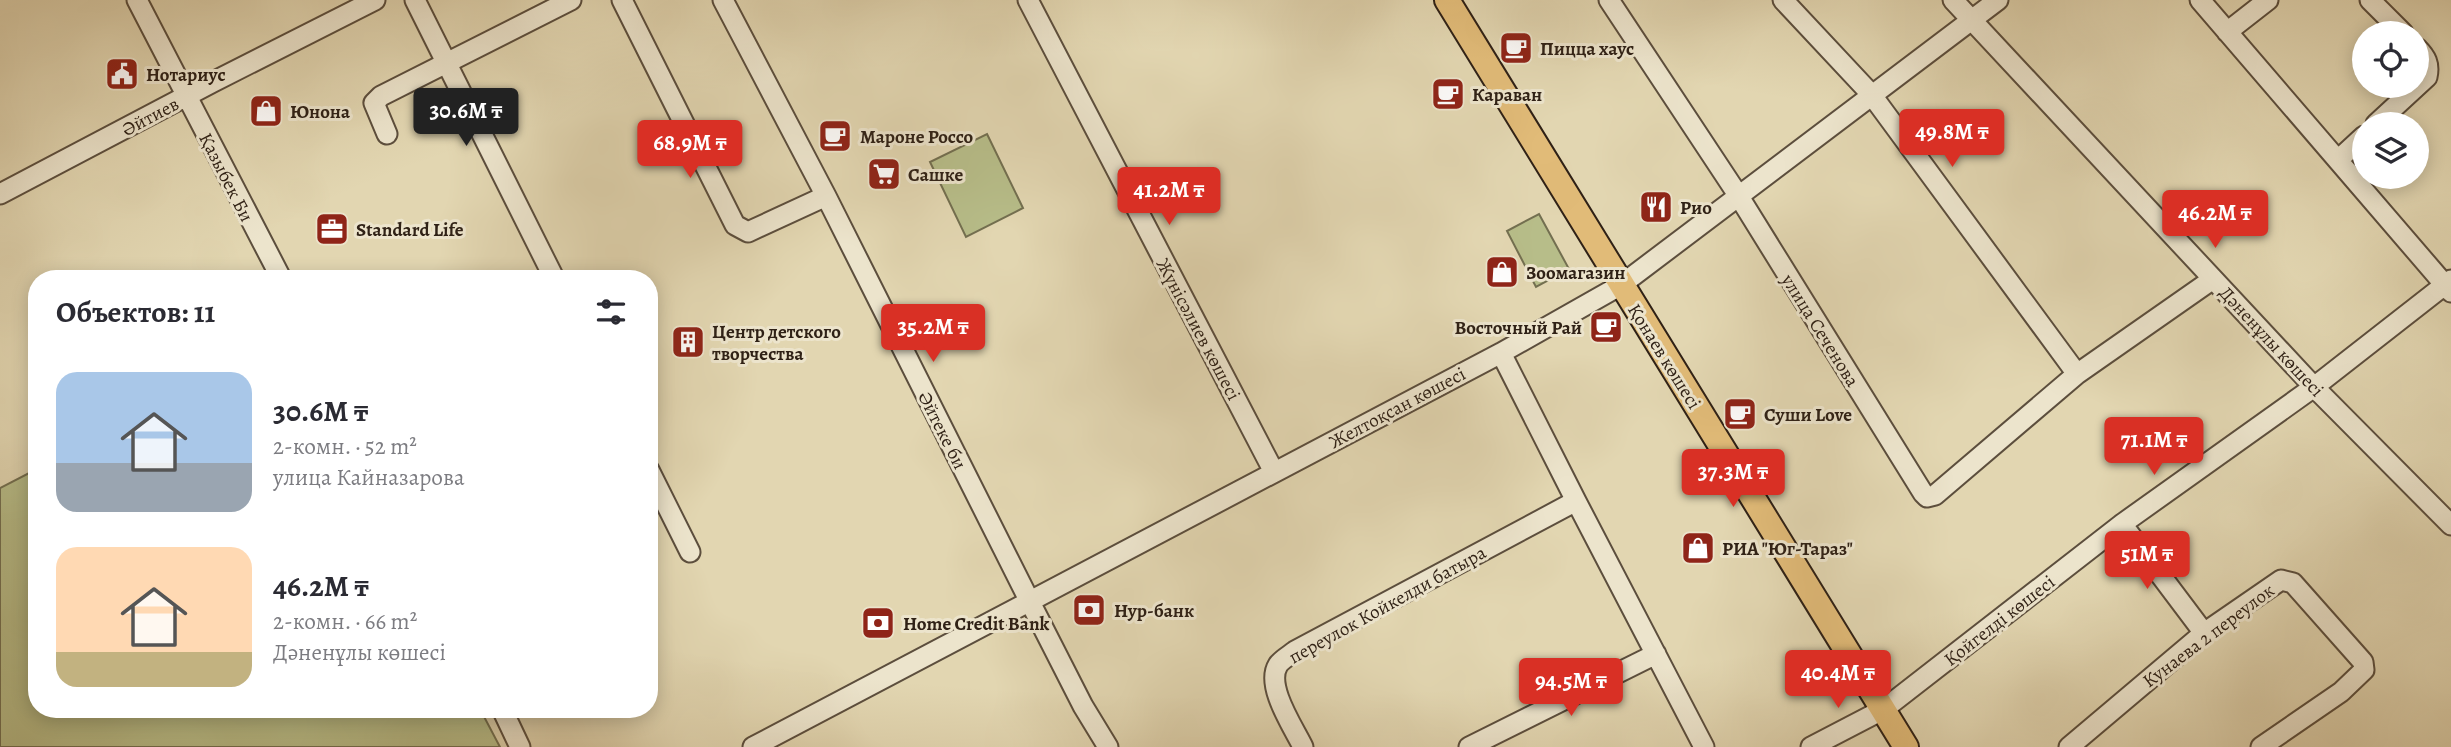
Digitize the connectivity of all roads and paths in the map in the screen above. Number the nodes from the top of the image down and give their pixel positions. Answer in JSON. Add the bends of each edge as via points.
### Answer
{"nodes":[{"id":1,"x":137,"y":0,"type":"edge"},
{"id":2,"x":374,"y":0,"type":"edge"},
{"id":3,"x":415,"y":0,"type":"edge"},
{"id":4,"x":571,"y":0,"type":"edge"},
{"id":5,"x":622,"y":0,"type":"edge"},
{"id":6,"x":723,"y":0,"type":"edge"},
{"id":7,"x":1028,"y":0,"type":"edge"},
{"id":8,"x":1447,"y":0,"type":"edge"},
{"id":9,"x":1609,"y":0,"type":"edge"},
{"id":10,"x":1783,"y":0,"type":"edge"},
{"id":11,"x":1953,"y":0,"type":"edge"},
{"id":12,"x":1998,"y":0,"type":"edge"},
{"id":13,"x":2200,"y":0,"type":"edge"},
{"id":14,"x":2268,"y":0,"type":"edge"},
{"id":15,"x":2370,"y":0,"type":"edge"},
{"id":16,"x":1971,"y":19,"type":"junction"},
{"id":17,"x":2391,"y":21,"type":"edge"},
{"id":18,"x":2227,"y":32,"type":"junction"},
{"id":19,"x":447,"y":64,"type":"junction"},
{"id":20,"x":1871,"y":94,"type":"junction"},
{"id":21,"x":186,"y":97,"type":"junction"},
{"id":22,"x":2404,"y":98,"type":"edge"},
{"id":23,"x":2389,"y":112,"type":"edge"},
{"id":24,"x":387,"y":134,"type":"dead end"},
{"id":25,"x":2352,"y":147,"type":"edge"},
{"id":26,"x":2338,"y":160,"type":"junction"},
{"id":27,"x":0,"y":194,"type":"edge"},
{"id":28,"x":1738,"y":195,"type":"junction"},
{"id":29,"x":826,"y":196,"type":"junction"},
{"id":30,"x":277,"y":270,"type":"edge"},
{"id":31,"x":550,"y":270,"type":"edge"},
{"id":32,"x":2213,"y":279,"type":"junction"},
{"id":33,"x":1621,"y":285,"type":"junction"},
{"id":34,"x":2449,"y":286,"type":"edge"},
{"id":35,"x":1501,"y":353,"type":"junction"},
{"id":36,"x":2077,"y":374,"type":"junction"},
{"id":37,"x":2314,"y":387,"type":"junction"},
{"id":38,"x":1274,"y":472,"type":"junction"},
{"id":39,"x":658,"y":488,"type":"edge"},
{"id":40,"x":1576,"y":501,"type":"junction"},
{"id":41,"x":2122,"y":524,"type":"junction"},
{"id":42,"x":2451,"y":525,"type":"edge"},
{"id":43,"x":691,"y":552,"type":"dead end"},
{"id":44,"x":1030,"y":602,"type":"junction"},
{"id":45,"x":2204,"y":633,"type":"junction"},
{"id":46,"x":1656,"y":654,"type":"junction"},
{"id":47,"x":1884,"y":709,"type":"junction"},
{"id":48,"x":506,"y":718,"type":"edge"},
{"id":49,"x":520,"y":747,"type":"edge"},
{"id":50,"x":753,"y":747,"type":"edge"},
{"id":51,"x":1108,"y":747,"type":"edge"},
{"id":52,"x":1303,"y":747,"type":"edge"},
{"id":53,"x":1469,"y":747,"type":"edge"},
{"id":54,"x":1704,"y":747,"type":"edge"},
{"id":55,"x":1811,"y":747,"type":"edge"},
{"id":56,"x":1906,"y":747,"type":"edge"},
{"id":57,"x":2068,"y":747,"type":"edge"},
{"id":58,"x":2261,"y":747,"type":"edge"}],
"edges":[{"from":1,"to":21,"type":"street","name":"Қазыбек Би"},
{"from":2,"to":21,"type":"street","name":"Әйтиев"},
{"from":3,"to":19,"type":"street"},
{"from":4,"to":19,"type":"street"},
{"from":5,"to":29,"type":"street","via":[[735,225],[748,232]]},
{"from":6,"to":29,"type":"street","name":"Әйтеке би"},
{"from":7,"to":38,"type":"street","name":"Жүнісәлиев көшесі"},
{"from":8,"to":33,"type":"main road","name":"Қонаев көшесі"},
{"from":9,"to":28,"type":"street","name":"улица Сеченова"},
{"from":10,"to":20,"type":"street"},
{"from":11,"to":16,"type":"street","name":"Дәненұлы көшесі"},
{"from":12,"to":16,"type":"street","name":"Желтоқсан көшесі"},
{"from":13,"to":18,"type":"street"},
{"from":14,"to":18,"type":"street"},
{"from":15,"to":17,"type":"street"},
{"from":16,"to":20,"type":"street","name":"Желтоқсан көшесі"},
{"from":16,"to":32,"type":"street","name":"Дәненұлы көшесі"},
{"from":18,"to":26,"type":"street"},
{"from":19,"to":24,"type":"street","via":[[374,103]]},
{"from":19,"to":31,"type":"street"},
{"from":20,"to":28,"type":"street","name":"Желтоқсан көшесі"},
{"from":20,"to":36,"type":"street"},
{"from":21,"to":27,"type":"street","name":"Әйтиев"},
{"from":21,"to":30,"type":"street","name":"Қазыбек Би"},
{"from":22,"to":23,"type":"street"},
{"from":25,"to":26,"type":"street"},
{"from":26,"to":34,"type":"street"},
{"from":28,"to":33,"type":"street","name":"Желтоқсан көшесі"},
{"from":28,"to":36,"type":"street","name":"улица Сеченова","via":[[1927,497],[1935,495]]},
{"from":29,"to":44,"type":"street","name":"Әйтеке би"},
{"from":32,"to":36,"type":"street","name":"улица Сеченова"},
{"from":32,"to":37,"type":"street","name":"Дәненұлы көшесі"},
{"from":33,"to":35,"type":"street","name":"Желтоқсан көшесі"},
{"from":33,"to":47,"type":"main road","name":"Қонаев көшесі"},
{"from":34,"to":37,"type":"street","name":"Қойгелді көшесі"},
{"from":35,"to":38,"type":"street","name":"Желтоқсан көшесі"},
{"from":35,"to":40,"type":"street"},
{"from":37,"to":41,"type":"street","name":"Қойгелді көшесі"},
{"from":37,"to":42,"type":"street","name":"Дәненұлы көшесі"},
{"from":38,"to":44,"type":"street","name":"Желтоқсан көшесі"},
{"from":39,"to":43,"type":"street"},
{"from":40,"to":46,"type":"street"},
{"from":40,"to":52,"type":"street","name":"переулок Койкелди батыра","via":[[1278,665],[1274,681],[1279,698]]},
{"from":41,"to":45,"type":"street"},
{"from":41,"to":47,"type":"street","name":"Қойгелді көшесі"},
{"from":44,"to":50,"type":"street","name":"Желтоқсан көшесі"},
{"from":44,"to":51,"type":"street","name":"Әйтеке би"},
{"from":45,"to":57,"type":"street","name":"Кунаева 2 переулок"},
{"from":45,"to":58,"type":"street","name":"Кунаева 2 переулок","via":[[2286,580],[2363,662],[2362,674],[2342,692]]},
{"from":46,"to":53,"type":"street"},
{"from":46,"to":54,"type":"street"},
{"from":47,"to":55,"type":"street","name":"Қойгелді көшесі"},
{"from":47,"to":56,"type":"main road","name":"Қонаев көшесі"},
{"from":48,"to":49,"type":"street"}]}
